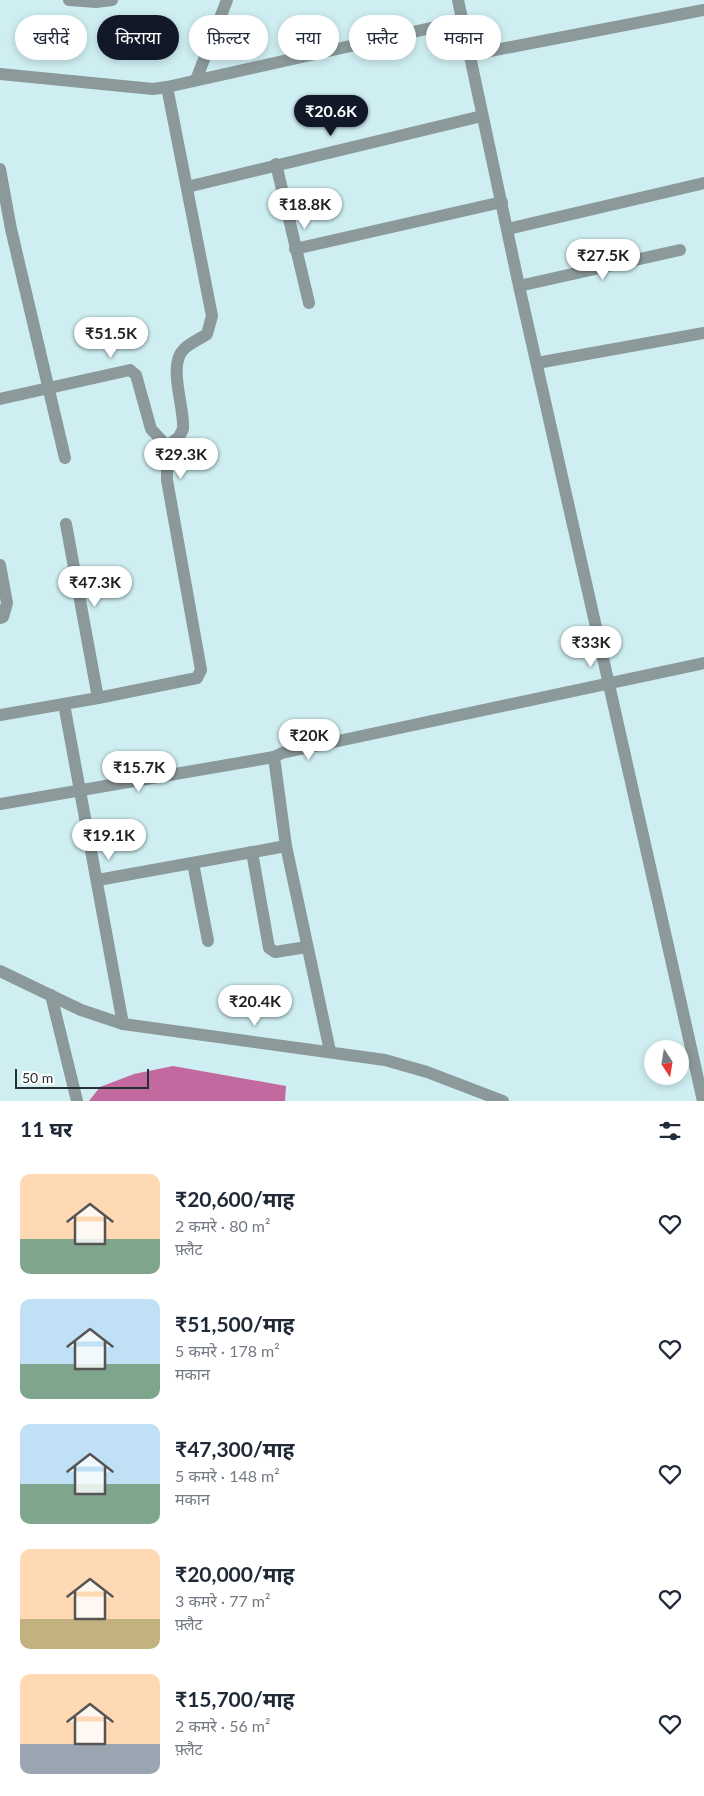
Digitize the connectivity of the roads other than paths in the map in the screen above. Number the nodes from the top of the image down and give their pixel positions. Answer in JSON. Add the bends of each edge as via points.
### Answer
{"nodes":[{"id":1,"x":69,"y":0,"type":"edge"},
{"id":2,"x":112,"y":0,"type":"edge"},
{"id":3,"x":227,"y":0,"type":"edge"},
{"id":4,"x":458,"y":0,"type":"edge"},
{"id":5,"x":704,"y":10,"type":"edge"},
{"id":6,"x":461,"y":15,"type":"edge"},
{"id":7,"x":426,"y":29,"type":"edge"},
{"id":8,"x":501,"y":49,"type":"edge"},
{"id":9,"x":470,"y":60,"type":"edge"},
{"id":10,"x":0,"y":74,"type":"edge"},
{"id":11,"x":196,"y":80,"type":"junction"},
{"id":12,"x":167,"y":87,"type":"junction"},
{"id":13,"x":482,"y":116,"type":"junction"},
{"id":14,"x":276,"y":164,"type":"junction"},
{"id":15,"x":0,"y":169,"type":"edge"},
{"id":16,"x":704,"y":183,"type":"edge"},
{"id":17,"x":187,"y":187,"type":"junction"},
{"id":18,"x":502,"y":202,"type":"junction"},
{"id":19,"x":508,"y":229,"type":"junction"},
{"id":20,"x":295,"y":249,"type":"junction"},
{"id":21,"x":680,"y":250,"type":"dead end"},
{"id":22,"x":519,"y":286,"type":"junction"},
{"id":23,"x":309,"y":302,"type":"dead end"},
{"id":24,"x":704,"y":333,"type":"edge"},
{"id":25,"x":537,"y":363,"type":"junction"},
{"id":26,"x":47,"y":387,"type":"junction"},
{"id":27,"x":0,"y":399,"type":"edge"},
{"id":28,"x":167,"y":446,"type":"junction"},
{"id":29,"x":65,"y":458,"type":"dead end"},
{"id":30,"x":66,"y":524,"type":"dead end"},
{"id":31,"x":0,"y":565,"type":"edge"},
{"id":32,"x":0,"y":618,"type":"edge"},
{"id":33,"x":704,"y":663,"type":"edge"},
{"id":34,"x":609,"y":684,"type":"junction"},
{"id":35,"x":98,"y":698,"type":"junction"},
{"id":36,"x":64,"y":704,"type":"junction"},
{"id":37,"x":0,"y":714,"type":"edge"},
{"id":38,"x":274,"y":757,"type":"junction"},
{"id":39,"x":81,"y":789,"type":"junction"},
{"id":40,"x":0,"y":804,"type":"edge"},
{"id":41,"x":286,"y":846,"type":"junction"},
{"id":42,"x":252,"y":852,"type":"junction"},
{"id":43,"x":193,"y":863,"type":"junction"},
{"id":44,"x":98,"y":880,"type":"junction"},
{"id":45,"x":208,"y":941,"type":"dead end"},
{"id":46,"x":307,"y":947,"type":"junction"},
{"id":47,"x":0,"y":971,"type":"edge"},
{"id":48,"x":51,"y":995,"type":"junction"},
{"id":49,"x":123,"y":1024,"type":"junction"},
{"id":50,"x":330,"y":1051,"type":"junction"},
{"id":51,"x":77,"y":1101,"type":"edge"},
{"id":52,"x":503,"y":1101,"type":"edge"},
{"id":53,"x":703,"y":1101,"type":"edge"}],
"edges":[{"from":1,"to":2,"type":"street"},
{"from":3,"to":11,"type":"street"},
{"from":4,"to":6,"type":"street"},
{"from":5,"to":8,"type":"street"},
{"from":7,"to":11,"type":"street"},
{"from":9,"to":13,"type":"street"},
{"from":10,"to":12,"type":"street","via":[[153,89]]},
{"from":11,"to":12,"type":"street"},
{"from":12,"to":17,"type":"street"},
{"from":13,"to":14,"type":"street"},
{"from":13,"to":18,"type":"street"},
{"from":14,"to":17,"type":"street"},
{"from":14,"to":20,"type":"street"},
{"from":15,"to":26,"type":"street"},
{"from":16,"to":19,"type":"street"},
{"from":17,"to":28,"type":"street","via":[[211,323],[207,334],[179,356],[176,367],[183,429],[179,438]]},
{"from":18,"to":19,"type":"street"},
{"from":18,"to":20,"type":"street"},
{"from":19,"to":22,"type":"street"},
{"from":20,"to":23,"type":"street"},
{"from":21,"to":22,"type":"street"},
{"from":22,"to":25,"type":"street"},
{"from":24,"to":25,"type":"street"},
{"from":25,"to":34,"type":"street"},
{"from":26,"to":27,"type":"street"},
{"from":26,"to":28,"type":"street","via":[[133,371],[151,429]]},
{"from":26,"to":29,"type":"street"},
{"from":28,"to":35,"type":"street","via":[[167,480],[201,670],[197,678]]},
{"from":30,"to":35,"type":"street"},
{"from":31,"to":32,"type":"street","via":[[7,603]]},
{"from":33,"to":34,"type":"street"},
{"from":34,"to":38,"type":"street"},
{"from":34,"to":53,"type":"street"},
{"from":35,"to":36,"type":"street"},
{"from":36,"to":37,"type":"street"},
{"from":36,"to":39,"type":"street"},
{"from":38,"to":39,"type":"street"},
{"from":38,"to":41,"type":"street"},
{"from":39,"to":40,"type":"street"},
{"from":39,"to":44,"type":"street"},
{"from":41,"to":42,"type":"street"},
{"from":41,"to":46,"type":"street"},
{"from":42,"to":43,"type":"street"},
{"from":42,"to":46,"type":"street","via":[[270,948],[275,952]]},
{"from":43,"to":44,"type":"street"},
{"from":43,"to":45,"type":"street"},
{"from":44,"to":49,"type":"street"},
{"from":46,"to":50,"type":"street"},
{"from":47,"to":48,"type":"street"},
{"from":48,"to":49,"type":"street","via":[[81,1010]]},
{"from":48,"to":51,"type":"street"},
{"from":49,"to":50,"type":"street"},
{"from":50,"to":52,"type":"street","via":[[385,1060]]}]}
